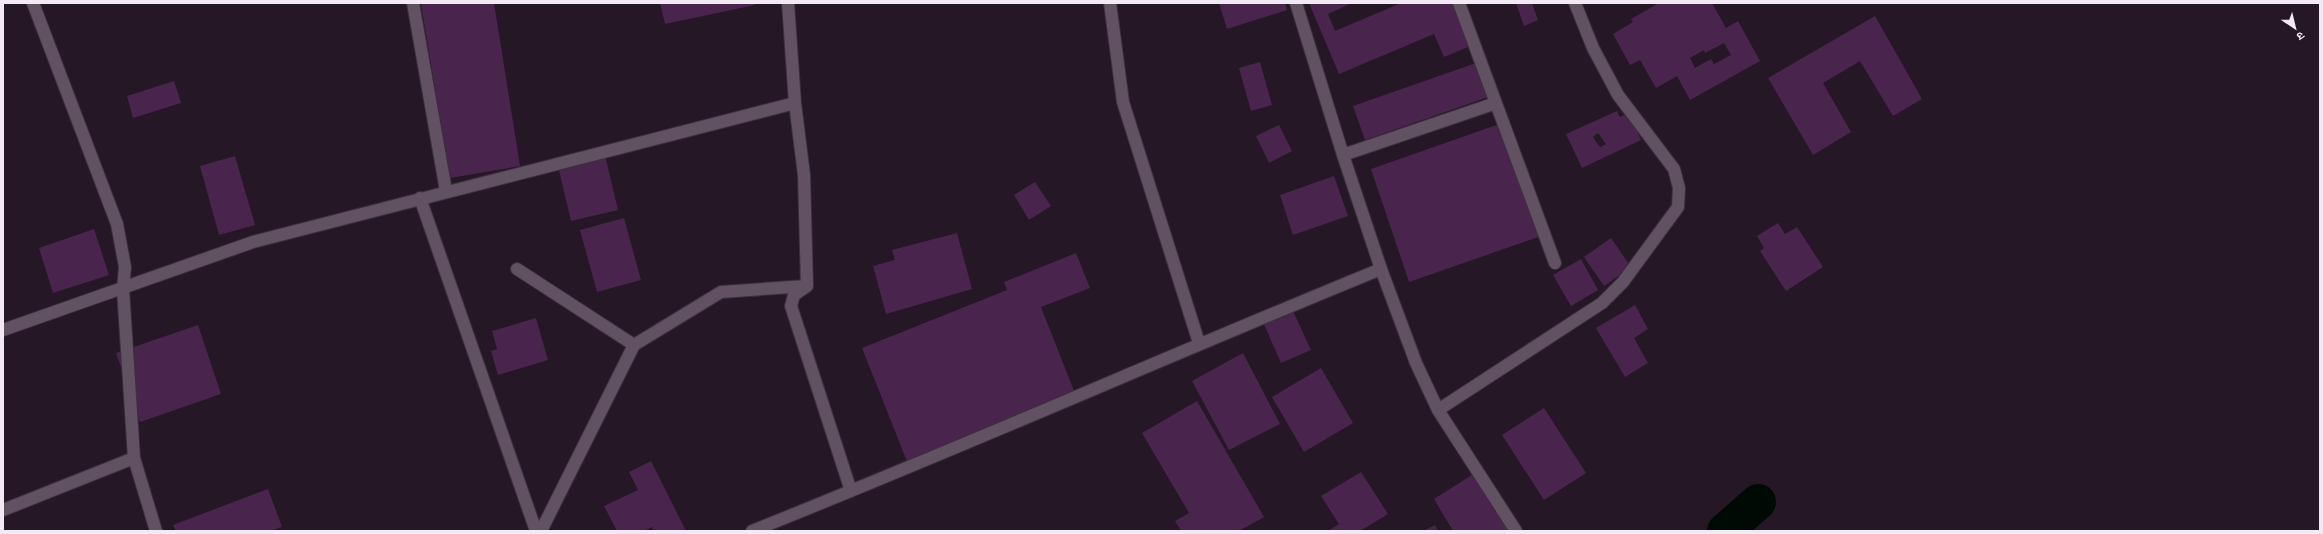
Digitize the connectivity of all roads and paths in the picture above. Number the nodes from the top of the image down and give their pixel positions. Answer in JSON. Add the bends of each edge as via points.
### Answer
{"nodes":[{"id":1,"x":33,"y":3,"type":"edge"},
{"id":2,"x":413,"y":3,"type":"edge"},
{"id":3,"x":788,"y":3,"type":"edge"},
{"id":4,"x":1110,"y":3,"type":"edge"},
{"id":5,"x":1296,"y":3,"type":"edge"},
{"id":6,"x":1459,"y":3,"type":"edge"},
{"id":7,"x":1575,"y":3,"type":"edge"},
{"id":8,"x":795,"y":103,"type":"junction"},
{"id":9,"x":1496,"y":103,"type":"junction"},
{"id":10,"x":1343,"y":155,"type":"junction"},
{"id":11,"x":446,"y":191,"type":"junction"},
{"id":12,"x":420,"y":198,"type":"junction"},
{"id":13,"x":1556,"y":264,"type":"dead end"},
{"id":14,"x":517,"y":269,"type":"dead end"},
{"id":15,"x":1381,"y":269,"type":"junction"},
{"id":16,"x":807,"y":286,"type":"junction"},
{"id":17,"x":123,"y":289,"type":"junction"},
{"id":18,"x":3,"y":330,"type":"edge"},
{"id":19,"x":1199,"y":343,"type":"junction"},
{"id":20,"x":634,"y":345,"type":"junction"},
{"id":21,"x":1438,"y":410,"type":"junction"},
{"id":22,"x":134,"y":458,"type":"junction"},
{"id":23,"x":851,"y":491,"type":"junction"},
{"id":24,"x":3,"y":510,"type":"edge"},
{"id":25,"x":156,"y":531,"type":"edge"},
{"id":26,"x":536,"y":531,"type":"edge"},
{"id":27,"x":541,"y":531,"type":"edge"},
{"id":28,"x":752,"y":531,"type":"edge"},
{"id":29,"x":1516,"y":531,"type":"edge"}],
"edges":[{"from":1,"to":17,"type":"street","via":[[117,224],[125,267]]},
{"from":2,"to":11,"type":"street"},
{"from":3,"to":8,"type":"street"},
{"from":4,"to":19,"type":"street","via":[[1123,102]]},
{"from":5,"to":10,"type":"street"},
{"from":6,"to":9,"type":"street"},
{"from":7,"to":21,"type":"street","via":[[1593,48],[1618,95],[1674,169],[1679,188],[1678,207],[1623,282],[1602,303]]},
{"from":8,"to":11,"type":"street"},
{"from":8,"to":16,"type":"street","via":[[804,175]]},
{"from":9,"to":10,"type":"street"},
{"from":9,"to":13,"type":"street"},
{"from":10,"to":15,"type":"street"},
{"from":11,"to":12,"type":"street"},
{"from":12,"to":17,"type":"street","via":[[253,242]]},
{"from":12,"to":26,"type":"street"},
{"from":14,"to":20,"type":"street"},
{"from":15,"to":19,"type":"street"},
{"from":15,"to":21,"type":"street","via":[[1416,364]]},
{"from":16,"to":20,"type":"street","via":[[721,292]]},
{"from":16,"to":23,"type":"street","via":[[794,295],[791,306]]},
{"from":17,"to":18,"type":"street"},
{"from":17,"to":22,"type":"street"},
{"from":19,"to":23,"type":"street"},
{"from":20,"to":27,"type":"street"},
{"from":21,"to":29,"type":"street"},
{"from":22,"to":24,"type":"street"},
{"from":22,"to":25,"type":"street"},
{"from":23,"to":28,"type":"street"}]}
